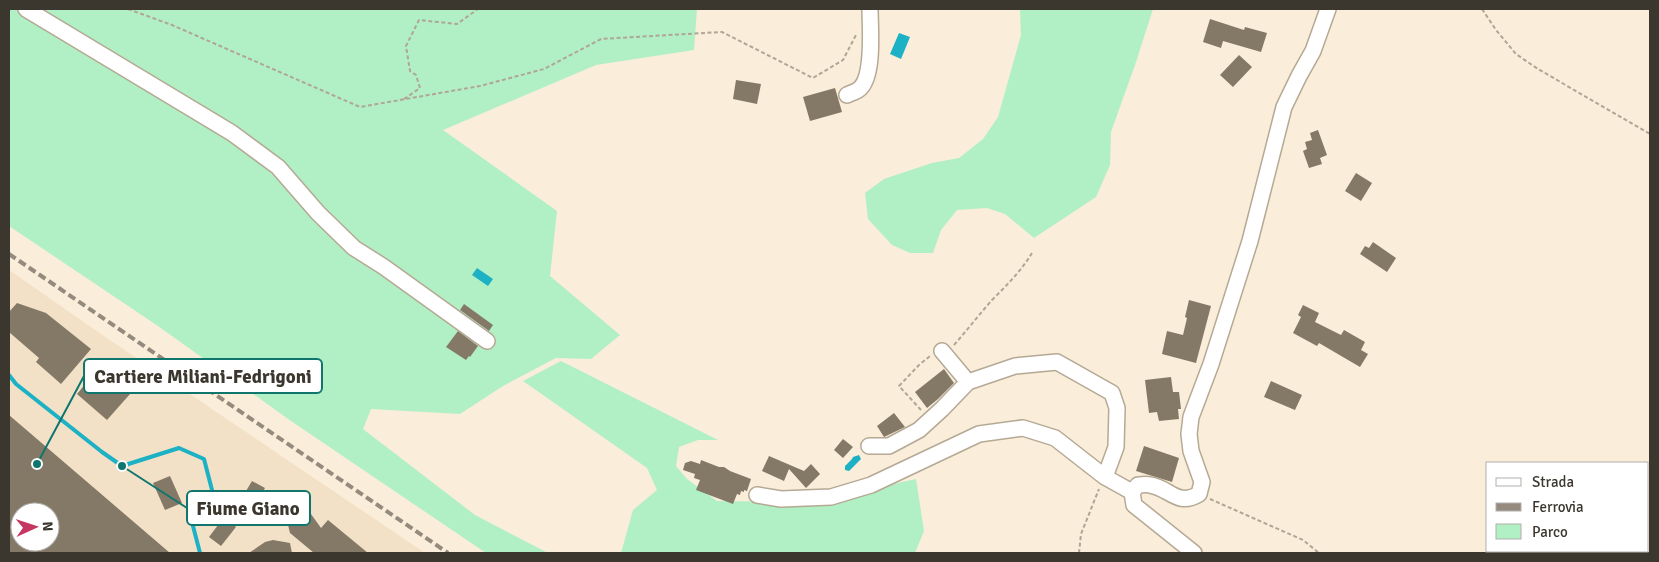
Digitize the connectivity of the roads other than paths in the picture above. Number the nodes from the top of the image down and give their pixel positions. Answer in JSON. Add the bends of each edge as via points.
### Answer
{"nodes":[{"id":1,"x":26,"y":9,"type":"edge"},
{"id":2,"x":870,"y":9,"type":"edge"},
{"id":3,"x":1328,"y":9,"type":"edge"},
{"id":4,"x":847,"y":95,"type":"dead end"},
{"id":5,"x":487,"y":341,"type":"dead end"},
{"id":6,"x":942,"y":351,"type":"road end"},
{"id":7,"x":968,"y":382,"type":"junction"},
{"id":8,"x":869,"y":446,"type":"dead end"},
{"id":9,"x":1105,"y":477,"type":"junction"},
{"id":10,"x":1132,"y":492,"type":"junction"},
{"id":11,"x":757,"y":495,"type":"dead end"},
{"id":12,"x":1194,"y":553,"type":"edge"}],
"edges":[{"from":1,"to":5,"type":"street","via":[[232,133],[278,167],[354,248]]},
{"from":2,"to":4,"type":"street","via":[[871,54],[866,79],[860,90]]},
{"from":3,"to":10,"type":"street","via":[[1314,52],[1284,107],[1250,241],[1192,416],[1189,434],[1202,482],[1199,494],[1190,499],[1175,497],[1151,485],[1138,484]]},
{"from":6,"to":7,"type":"street"},
{"from":7,"to":8,"type":"street","via":[[919,430],[889,446]]},
{"from":7,"to":9,"type":"street","via":[[1015,366],[1057,362],[1112,393],[1118,408],[1116,447]]},
{"from":9,"to":10,"type":"street"},
{"from":9,"to":11,"type":"street","via":[[1055,438],[1023,428],[979,434],[871,485],[831,497],[780,499]]},
{"from":10,"to":12,"type":"street","via":[[1134,505]]}]}
